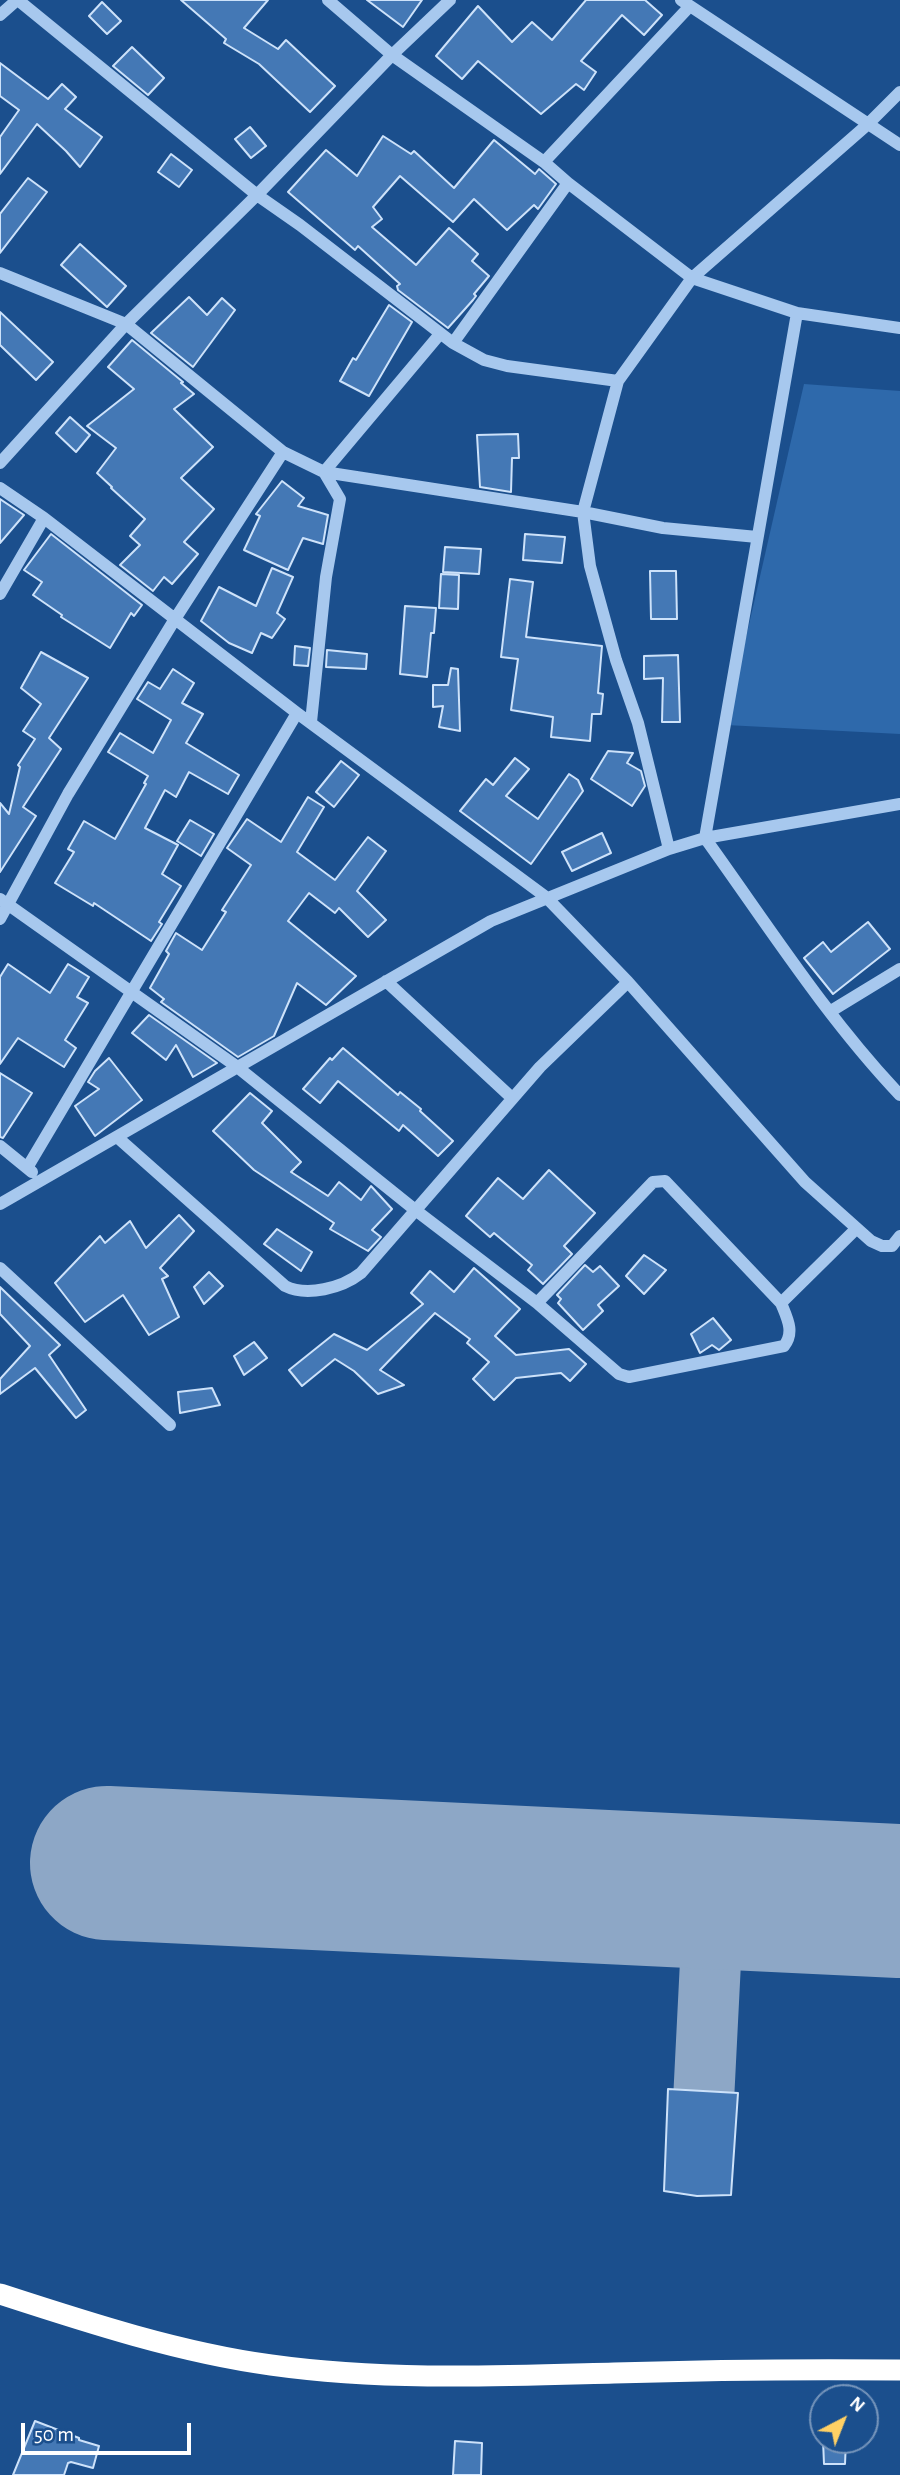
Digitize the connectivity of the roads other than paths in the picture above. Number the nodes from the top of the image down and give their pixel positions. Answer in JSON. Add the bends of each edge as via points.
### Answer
{"nodes":[{"id":1,"x":17,"y":0,"type":"edge"},
{"id":2,"x":328,"y":0,"type":"edge"},
{"id":3,"x":450,"y":0,"type":"edge"},
{"id":4,"x":686,"y":3,"type":"edge"},
{"id":5,"x":0,"y":15,"type":"edge"},
{"id":6,"x":392,"y":55,"type":"junction"},
{"id":7,"x":900,"y":92,"type":"edge"},
{"id":8,"x":867,"y":125,"type":"junction"},
{"id":9,"x":900,"y":145,"type":"edge"},
{"id":10,"x":544,"y":162,"type":"junction"},
{"id":11,"x":568,"y":183,"type":"junction"},
{"id":12,"x":257,"y":195,"type":"junction"},
{"id":13,"x":0,"y":273,"type":"edge"},
{"id":14,"x":692,"y":278,"type":"junction"},
{"id":15,"x":797,"y":313,"type":"junction"},
{"id":16,"x":126,"y":324,"type":"junction"},
{"id":17,"x":900,"y":328,"type":"edge"},
{"id":18,"x":440,"y":334,"type":"junction"},
{"id":19,"x":453,"y":343,"type":"junction"},
{"id":20,"x":618,"y":382,"type":"junction"},
{"id":21,"x":283,"y":452,"type":"junction"},
{"id":22,"x":0,"y":463,"type":"edge"},
{"id":23,"x":324,"y":472,"type":"junction"},
{"id":24,"x":0,"y":488,"type":"edge"},
{"id":25,"x":583,"y":513,"type":"junction"},
{"id":26,"x":44,"y":518,"type":"junction"},
{"id":27,"x":757,"y":537,"type":"junction"},
{"id":28,"x":0,"y":594,"type":"edge"},
{"id":29,"x":175,"y":619,"type":"junction"},
{"id":30,"x":297,"y":713,"type":"junction"},
{"id":31,"x":311,"y":722,"type":"junction"},
{"id":32,"x":900,"y":804,"type":"edge"},
{"id":33,"x":705,"y":838,"type":"junction"},
{"id":34,"x":669,"y":849,"type":"junction"},
{"id":35,"x":546,"y":897,"type":"junction"},
{"id":36,"x":4,"y":903,"type":"edge"},
{"id":37,"x":0,"y":919,"type":"edge"},
{"id":38,"x":900,"y":969,"type":"edge"},
{"id":39,"x":386,"y":981,"type":"junction"},
{"id":40,"x":628,"y":982,"type":"junction"},
{"id":41,"x":133,"y":991,"type":"junction"},
{"id":42,"x":831,"y":1011,"type":"junction"},
{"id":43,"x":236,"y":1066,"type":"junction"},
{"id":44,"x":900,"y":1095,"type":"edge"},
{"id":45,"x":512,"y":1098,"type":"junction"},
{"id":46,"x":117,"y":1137,"type":"junction"},
{"id":47,"x":0,"y":1146,"type":"edge"},
{"id":48,"x":27,"y":1168,"type":"junction"},
{"id":49,"x":42,"y":1180,"type":"junction"},
{"id":50,"x":0,"y":1204,"type":"edge"},
{"id":51,"x":414,"y":1209,"type":"junction"},
{"id":52,"x":856,"y":1229,"type":"junction"},
{"id":53,"x":900,"y":1236,"type":"edge"},
{"id":54,"x":0,"y":1268,"type":"edge"},
{"id":55,"x":537,"y":1303,"type":"junction"},
{"id":56,"x":781,"y":1303,"type":"junction"},
{"id":57,"x":170,"y":1426,"type":"dead end"},
{"id":58,"x":0,"y":2294,"type":"edge"},
{"id":59,"x":900,"y":2370,"type":"edge"}],
"edges":[{"from":1,"to":5,"type":"street"},
{"from":1,"to":12,"type":"street"},
{"from":2,"to":6,"type":"street"},
{"from":3,"to":6,"type":"street"},
{"from":4,"to":8,"type":"street"},
{"from":4,"to":10,"type":"street"},
{"from":6,"to":10,"type":"street"},
{"from":6,"to":12,"type":"street"},
{"from":7,"to":8,"type":"street"},
{"from":8,"to":9,"type":"street"},
{"from":8,"to":14,"type":"street"},
{"from":10,"to":11,"type":"street"},
{"from":11,"to":14,"type":"street"},
{"from":11,"to":19,"type":"street"},
{"from":12,"to":16,"type":"street"},
{"from":12,"to":18,"type":"street"},
{"from":13,"to":16,"type":"street"},
{"from":14,"to":15,"type":"street"},
{"from":14,"to":20,"type":"street"},
{"from":15,"to":17,"type":"street"},
{"from":15,"to":27,"type":"street"},
{"from":16,"to":21,"type":"street"},
{"from":16,"to":22,"type":"street"},
{"from":18,"to":19,"type":"street"},
{"from":18,"to":23,"type":"street"},
{"from":19,"to":20,"type":"street","via":[[507,366]]},
{"from":20,"to":25,"type":"street"},
{"from":21,"to":23,"type":"street"},
{"from":21,"to":29,"type":"street"},
{"from":23,"to":25,"type":"street"},
{"from":23,"to":31,"type":"street","via":[[340,499],[326,577]]},
{"from":24,"to":26,"type":"street"},
{"from":25,"to":27,"type":"street","via":[[663,528]]},
{"from":25,"to":34,"type":"street","via":[[590,566],[638,723]]},
{"from":26,"to":28,"type":"street"},
{"from":26,"to":29,"type":"street"},
{"from":27,"to":33,"type":"street"},
{"from":29,"to":30,"type":"street"},
{"from":29,"to":36,"type":"street"},
{"from":30,"to":31,"type":"street"},
{"from":30,"to":41,"type":"street"},
{"from":31,"to":35,"type":"street"},
{"from":32,"to":33,"type":"street"},
{"from":33,"to":34,"type":"street"},
{"from":33,"to":42,"type":"street"},
{"from":34,"to":35,"type":"street"},
{"from":35,"to":39,"type":"street","via":[[491,921]]},
{"from":35,"to":40,"type":"street"},
{"from":36,"to":37,"type":"street"},
{"from":36,"to":41,"type":"street"},
{"from":38,"to":42,"type":"street"},
{"from":39,"to":43,"type":"street"},
{"from":39,"to":45,"type":"street"},
{"from":40,"to":45,"type":"street"},
{"from":40,"to":52,"type":"street","via":[[775,1150]]},
{"from":41,"to":43,"type":"street"},
{"from":41,"to":48,"type":"street"},
{"from":42,"to":44,"type":"street"},
{"from":43,"to":46,"type":"street"},
{"from":43,"to":51,"type":"street"},
{"from":45,"to":51,"type":"street"},
{"from":46,"to":49,"type":"street"},
{"from":46,"to":51,"type":"street","via":[[275,1279],[295,1291],[351,1281]]},
{"from":47,"to":48,"type":"street"},
{"from":48,"to":49,"type":"street"},
{"from":49,"to":50,"type":"street"},
{"from":51,"to":55,"type":"street"},
{"from":52,"to":53,"type":"street","via":[[882,1246],[892,1246]]},
{"from":52,"to":56,"type":"street"},
{"from":54,"to":57,"type":"street"},
{"from":55,"to":56,"type":"street","via":[[607,1366],[629,1377],[784,1346],[791,1331]]},
{"from":55,"to":56,"type":"street","via":[[659,1180],[665,1181]]},
{"from":58,"to":59,"type":"highway","via":[[90,2323],[215,2354],[327,2371],[444,2378],[763,2368]]}]}
